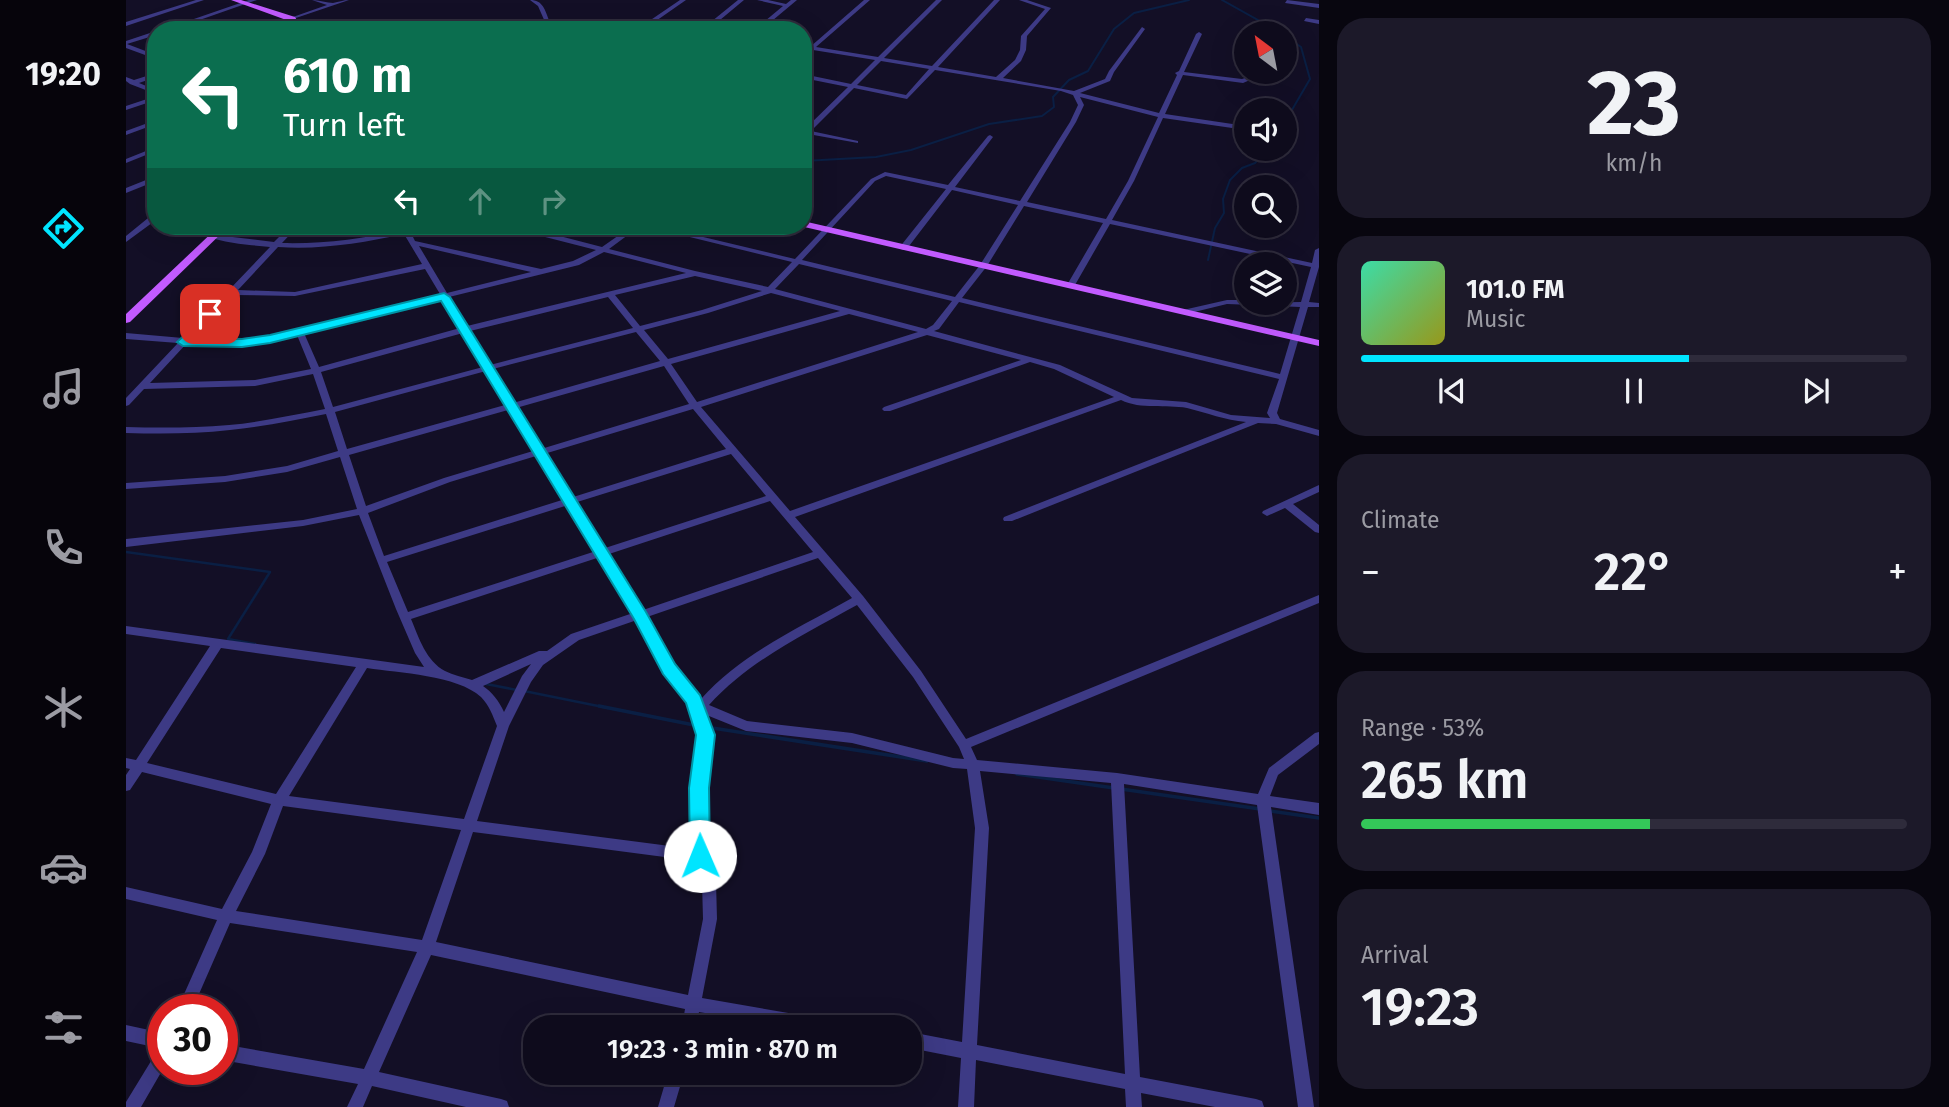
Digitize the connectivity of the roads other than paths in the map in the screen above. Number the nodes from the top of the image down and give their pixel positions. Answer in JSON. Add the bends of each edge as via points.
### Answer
{"nodes":[{"id":1,"x":201,"y":0,"type":"edge"},
{"id":2,"x":234,"y":0,"type":"edge"},
{"id":3,"x":254,"y":0,"type":"edge"},
{"id":4,"x":315,"y":0,"type":"edge"},
{"id":5,"x":346,"y":0,"type":"edge"},
{"id":6,"x":533,"y":0,"type":"edge"},
{"id":7,"x":683,"y":0,"type":"edge"},
{"id":8,"x":741,"y":0,"type":"edge"},
{"id":9,"x":760,"y":0,"type":"edge"},
{"id":10,"x":793,"y":0,"type":"edge"},
{"id":11,"x":867,"y":0,"type":"edge"},
{"id":12,"x":939,"y":0,"type":"edge"},
{"id":13,"x":997,"y":0,"type":"edge"},
{"id":14,"x":1022,"y":0,"type":"edge"},
{"id":15,"x":1287,"y":2,"type":"dead end"},
{"id":16,"x":1304,"y":2,"type":"edge"},
{"id":17,"x":244,"y":4,"type":"junction"},
{"id":18,"x":332,"y":5,"type":"junction"},
{"id":19,"x":785,"y":5,"type":"junction"},
{"id":20,"x":1319,"y":6,"type":"edge"},
{"id":21,"x":1306,"y":20,"type":"dead end"},
{"id":22,"x":192,"y":21,"type":"edge"},
{"id":23,"x":288,"y":21,"type":"edge"},
{"id":24,"x":302,"y":21,"type":"edge"},
{"id":25,"x":547,"y":21,"type":"edge"},
{"id":26,"x":652,"y":21,"type":"edge"},
{"id":27,"x":715,"y":21,"type":"edge"},
{"id":28,"x":767,"y":21,"type":"edge"},
{"id":29,"x":1319,"y":22,"type":"edge"},
{"id":30,"x":126,"y":24,"type":"edge"},
{"id":31,"x":1142,"y":29,"type":"dead end"},
{"id":32,"x":1199,"y":34,"type":"dead end"},
{"id":33,"x":147,"y":37,"type":"edge"},
{"id":34,"x":126,"y":45,"type":"edge"},
{"id":35,"x":812,"y":48,"type":"joint"},
{"id":36,"x":147,"y":53,"type":"edge"},
{"id":37,"x":878,"y":60,"type":"junction"},
{"id":38,"x":934,"y":69,"type":"junction"},
{"id":39,"x":1178,"y":73,"type":"junction"},
{"id":40,"x":147,"y":78,"type":"edge"},
{"id":41,"x":812,"y":78,"type":"edge"},
{"id":42,"x":126,"y":79,"type":"edge"},
{"id":43,"x":997,"y":79,"type":"junction"},
{"id":44,"x":1234,"y":80,"type":"edge"},
{"id":45,"x":134,"y":83,"type":"junction"},
{"id":46,"x":126,"y":86,"type":"edge"},
{"id":47,"x":853,"y":87,"type":"junction"},
{"id":48,"x":147,"y":88,"type":"edge"},
{"id":49,"x":1074,"y":94,"type":"junction"},
{"id":50,"x":147,"y":101,"type":"edge"},
{"id":51,"x":126,"y":108,"type":"edge"},
{"id":52,"x":1162,"y":114,"type":"junction"},
{"id":53,"x":147,"y":125,"type":"edge"},
{"id":54,"x":812,"y":125,"type":"edge"},
{"id":55,"x":1234,"y":127,"type":"edge"},
{"id":56,"x":126,"y":133,"type":"edge"},
{"id":57,"x":812,"y":134,"type":"edge"},
{"id":58,"x":990,"y":137,"type":"dead end"},
{"id":59,"x":856,"y":142,"type":"dead end"},
{"id":60,"x":147,"y":153,"type":"edge"},
{"id":61,"x":126,"y":161,"type":"edge"},
{"id":62,"x":147,"y":182,"type":"edge"},
{"id":63,"x":950,"y":187,"type":"junction"},
{"id":64,"x":126,"y":191,"type":"edge"},
{"id":65,"x":1023,"y":202,"type":"junction"},
{"id":66,"x":1108,"y":221,"type":"junction"},
{"id":67,"x":147,"y":224,"type":"edge"},
{"id":68,"x":812,"y":226,"type":"edge"},
{"id":69,"x":825,"y":229,"type":"junction"},
{"id":70,"x":137,"y":232,"type":"junction"},
{"id":71,"x":126,"y":233,"type":"edge"},
{"id":72,"x":209,"y":235,"type":"edge"},
{"id":73,"x":214,"y":235,"type":"edge"},
{"id":74,"x":284,"y":235,"type":"edge"},
{"id":75,"x":377,"y":235,"type":"edge"},
{"id":76,"x":408,"y":235,"type":"edge"},
{"id":77,"x":546,"y":235,"type":"edge"},
{"id":78,"x":623,"y":235,"type":"edge"},
{"id":79,"x":687,"y":235,"type":"edge"},
{"id":80,"x":212,"y":237,"type":"junction"},
{"id":81,"x":126,"y":240,"type":"edge"},
{"id":82,"x":412,"y":242,"type":"junction"},
{"id":83,"x":275,"y":245,"type":"junction"},
{"id":84,"x":903,"y":248,"type":"junction"},
{"id":85,"x":602,"y":250,"type":"junction"},
{"id":86,"x":1319,"y":250,"type":"edge"},
{"id":87,"x":795,"y":261,"type":"junction"},
{"id":88,"x":426,"y":266,"type":"junction"},
{"id":89,"x":983,"y":266,"type":"junction"},
{"id":90,"x":1316,"y":266,"type":"junction"},
{"id":91,"x":543,"y":272,"type":"junction"},
{"id":92,"x":694,"y":274,"type":"junction"},
{"id":93,"x":1071,"y":285,"type":"junction"},
{"id":94,"x":771,"y":290,"type":"junction"},
{"id":95,"x":230,"y":292,"type":"junction"},
{"id":96,"x":608,"y":293,"type":"junction"},
{"id":97,"x":444,"y":297,"type":"junction"},
{"id":98,"x":958,"y":300,"type":"junction"},
{"id":99,"x":1319,"y":305,"type":"edge"},
{"id":100,"x":1306,"y":306,"type":"junction"},
{"id":101,"x":847,"y":311,"type":"junction"},
{"id":102,"x":1186,"y":312,"type":"junction"},
{"id":103,"x":126,"y":320,"type":"edge"},
{"id":104,"x":636,"y":327,"type":"junction"},
{"id":105,"x":466,"y":329,"type":"junction"},
{"id":106,"x":927,"y":332,"type":"junction"},
{"id":107,"x":300,"y":333,"type":"junction"},
{"id":108,"x":126,"y":336,"type":"edge"},
{"id":109,"x":1296,"y":338,"type":"junction"},
{"id":110,"x":183,"y":342,"type":"junction"},
{"id":111,"x":1319,"y":343,"type":"edge"},
{"id":112,"x":1029,"y":360,"type":"junction"},
{"id":113,"x":667,"y":364,"type":"junction"},
{"id":114,"x":487,"y":368,"type":"junction"},
{"id":115,"x":316,"y":371,"type":"junction"},
{"id":116,"x":1283,"y":377,"type":"junction"},
{"id":117,"x":142,"y":386,"type":"junction"},
{"id":118,"x":1119,"y":398,"type":"junction"},
{"id":119,"x":126,"y":403,"type":"edge"},
{"id":120,"x":695,"y":405,"type":"junction"},
{"id":121,"x":512,"y":406,"type":"junction"},
{"id":122,"x":330,"y":409,"type":"junction"},
{"id":123,"x":887,"y":409,"type":"dead end"},
{"id":124,"x":1256,"y":421,"type":"junction"},
{"id":125,"x":1277,"y":421,"type":"junction"},
{"id":126,"x":126,"y":430,"type":"edge"},
{"id":127,"x":1319,"y":433,"type":"edge"},
{"id":128,"x":733,"y":450,"type":"junction"},
{"id":129,"x":539,"y":451,"type":"junction"},
{"id":130,"x":346,"y":455,"type":"junction"},
{"id":131,"x":126,"y":486,"type":"edge"},
{"id":132,"x":1319,"y":488,"type":"edge"},
{"id":133,"x":773,"y":497,"type":"junction"},
{"id":134,"x":569,"y":500,"type":"junction"},
{"id":135,"x":1286,"y":504,"type":"junction"},
{"id":136,"x":363,"y":511,"type":"junction"},
{"id":137,"x":1266,"y":513,"type":"dead end"},
{"id":138,"x":789,"y":515,"type":"junction"},
{"id":139,"x":1008,"y":519,"type":"dead end"},
{"id":140,"x":1319,"y":530,"type":"edge"},
{"id":141,"x":126,"y":543,"type":"edge"},
{"id":142,"x":598,"y":552,"type":"junction"},
{"id":143,"x":820,"y":553,"type":"junction"},
{"id":144,"x":382,"y":560,"type":"junction"},
{"id":145,"x":859,"y":599,"type":"junction"},
{"id":146,"x":1319,"y":600,"type":"edge"},
{"id":147,"x":640,"y":616,"type":"junction"},
{"id":148,"x":406,"y":617,"type":"junction"},
{"id":149,"x":126,"y":630,"type":"edge"},
{"id":150,"x":217,"y":644,"type":"junction"},
{"id":151,"x":555,"y":649,"type":"junction"},
{"id":152,"x":364,"y":664,"type":"junction"},
{"id":153,"x":439,"y":674,"type":"junction"},
{"id":154,"x":475,"y":684,"type":"junction"},
{"id":155,"x":698,"y":703,"type":"junction"},
{"id":156,"x":503,"y":726,"type":"junction"},
{"id":157,"x":1319,"y":737,"type":"edge"},
{"id":158,"x":964,"y":745,"type":"junction"},
{"id":159,"x":133,"y":764,"type":"edge"},
{"id":160,"x":974,"y":765,"type":"junction"},
{"id":161,"x":1116,"y":778,"type":"junction"},
{"id":162,"x":126,"y":786,"type":"edge"},
{"id":163,"x":1263,"y":799,"type":"junction"},
{"id":164,"x":279,"y":800,"type":"junction"},
{"id":165,"x":1319,"y":809,"type":"edge"},
{"id":166,"x":469,"y":825,"type":"junction"},
{"id":167,"x":700,"y":856,"type":"junction"},
{"id":168,"x":126,"y":893,"type":"edge"},
{"id":169,"x":226,"y":916,"type":"junction"},
{"id":170,"x":426,"y":947,"type":"junction"},
{"id":171,"x":191,"y":994,"type":"edge"},
{"id":172,"x":696,"y":1004,"type":"junction"},
{"id":173,"x":693,"y":1015,"type":"edge"},
{"id":174,"x":760,"y":1015,"type":"edge"},
{"id":175,"x":126,"y":1033,"type":"edge"},
{"id":176,"x":147,"y":1038,"type":"edge"},
{"id":177,"x":922,"y":1043,"type":"edge"},
{"id":178,"x":969,"y":1053,"type":"junction"},
{"id":179,"x":238,"y":1055,"type":"edge"},
{"id":180,"x":370,"y":1078,"type":"junction"},
{"id":181,"x":147,"y":1081,"type":"edge"},
{"id":182,"x":1132,"y":1084,"type":"junction"},
{"id":183,"x":672,"y":1085,"type":"edge"},
{"id":184,"x":132,"y":1107,"type":"edge"},
{"id":185,"x":355,"y":1107,"type":"edge"},
{"id":186,"x":501,"y":1107,"type":"edge"},
{"id":187,"x":666,"y":1107,"type":"edge"},
{"id":188,"x":966,"y":1107,"type":"edge"},
{"id":189,"x":1134,"y":1107,"type":"edge"},
{"id":190,"x":1256,"y":1107,"type":"edge"},
{"id":191,"x":1306,"y":1107,"type":"edge"}],
"edges":[{"from":1,"to":30,"type":"street"},
{"from":2,"to":17,"type":"main road"},
{"from":3,"to":17,"type":"street"},
{"from":4,"to":18,"type":"street"},
{"from":5,"to":18,"type":"street"},
{"from":6,"to":25,"type":"street"},
{"from":7,"to":26,"type":"street"},
{"from":8,"to":27,"type":"street"},
{"from":9,"to":19,"type":"street"},
{"from":10,"to":19,"type":"street"},
{"from":11,"to":35,"type":"street"},
{"from":12,"to":37,"type":"street"},
{"from":13,"to":38,"type":"street"},
{"from":14,"to":43,"type":"street","via":[[1048,8],[1024,36],[1020,59]]},
{"from":15,"to":16,"type":"street"},
{"from":16,"to":20,"type":"street"},
{"from":17,"to":22,"type":"street"},
{"from":17,"to":23,"type":"main road"},
{"from":18,"to":24,"type":"street"},
{"from":19,"to":28,"type":"street"},
{"from":21,"to":29,"type":"street"},
{"from":31,"to":49,"type":"street","via":[[1108,80]]},
{"from":32,"to":39,"type":"street"},
{"from":33,"to":34,"type":"street"},
{"from":34,"to":36,"type":"street"},
{"from":35,"to":37,"type":"street"},
{"from":37,"to":38,"type":"street"},
{"from":37,"to":47,"type":"street"},
{"from":38,"to":43,"type":"street"},
{"from":38,"to":47,"type":"street","via":[[907,97]]},
{"from":39,"to":44,"type":"street"},
{"from":39,"to":52,"type":"street"},
{"from":40,"to":45,"type":"street"},
{"from":41,"to":47,"type":"street"},
{"from":42,"to":45,"type":"street"},
{"from":43,"to":49,"type":"street"},
{"from":45,"to":46,"type":"street"},
{"from":45,"to":48,"type":"street"},
{"from":47,"to":54,"type":"street"},
{"from":49,"to":52,"type":"street"},
{"from":49,"to":65,"type":"street","via":[[1081,105],[1073,122]]},
{"from":50,"to":51,"type":"street"},
{"from":52,"to":55,"type":"street"},
{"from":52,"to":66,"type":"street"},
{"from":53,"to":56,"type":"street"},
{"from":57,"to":59,"type":"street"},
{"from":58,"to":63,"type":"street"},
{"from":60,"to":61,"type":"street"},
{"from":62,"to":64,"type":"street"},
{"from":63,"to":65,"type":"street"},
{"from":63,"to":69,"type":"street","via":[[880,175]]},
{"from":63,"to":84,"type":"street"},
{"from":65,"to":66,"type":"street"},
{"from":65,"to":89,"type":"street"},
{"from":66,"to":90,"type":"street"},
{"from":66,"to":93,"type":"street"},
{"from":67,"to":70,"type":"street"},
{"from":68,"to":69,"type":"main road"},
{"from":69,"to":84,"type":"main road"},
{"from":69,"to":87,"type":"street"},
{"from":70,"to":71,"type":"street"},
{"from":70,"to":81,"type":"street"},
{"from":72,"to":80,"type":"street"},
{"from":73,"to":80,"type":"main road"},
{"from":74,"to":83,"type":"street"},
{"from":75,"to":83,"type":"street","via":[[330,247]]},
{"from":76,"to":82,"type":"street"},
{"from":77,"to":85,"type":"street"},
{"from":78,"to":85,"type":"street"},
{"from":79,"to":87,"type":"street"},
{"from":80,"to":83,"type":"street"},
{"from":80,"to":103,"type":"main road"},
{"from":82,"to":88,"type":"street"},
{"from":82,"to":91,"type":"street"},
{"from":83,"to":95,"type":"street"},
{"from":84,"to":89,"type":"main road"},
{"from":85,"to":91,"type":"street"},
{"from":85,"to":92,"type":"street"},
{"from":86,"to":90,"type":"street"},
{"from":87,"to":94,"type":"street"},
{"from":87,"to":98,"type":"street"},
{"from":88,"to":95,"type":"street","via":[[295,294]]},
{"from":88,"to":97,"type":"street"},
{"from":89,"to":93,"type":"main road"},
{"from":89,"to":98,"type":"street"},
{"from":90,"to":100,"type":"street"},
{"from":91,"to":97,"type":"street"},
{"from":92,"to":94,"type":"street"},
{"from":92,"to":96,"type":"street"},
{"from":93,"to":102,"type":"main road"},
{"from":94,"to":101,"type":"street"},
{"from":94,"to":104,"type":"street"},
{"from":95,"to":110,"type":"street"},
{"from":96,"to":104,"type":"street"},
{"from":96,"to":105,"type":"street"},
{"from":97,"to":105,"type":"street"},
{"from":97,"to":107,"type":"street"},
{"from":98,"to":106,"type":"street"},
{"from":98,"to":116,"type":"street"},
{"from":99,"to":100,"type":"street"},
{"from":100,"to":102,"type":"street","via":[[1227,302]]},
{"from":100,"to":109,"type":"street"},
{"from":101,"to":106,"type":"street"},
{"from":101,"to":113,"type":"street"},
{"from":102,"to":109,"type":"main road"},
{"from":104,"to":113,"type":"street"},
{"from":104,"to":114,"type":"street"},
{"from":105,"to":114,"type":"street"},
{"from":105,"to":115,"type":"street"},
{"from":106,"to":112,"type":"street"},
{"from":106,"to":120,"type":"street"},
{"from":107,"to":110,"type":"street","via":[[242,343]]},
{"from":107,"to":115,"type":"street"},
{"from":108,"to":110,"type":"street"},
{"from":109,"to":111,"type":"main road"},
{"from":109,"to":116,"type":"street"},
{"from":110,"to":117,"type":"street"},
{"from":112,"to":118,"type":"street","via":[[1074,373]]},
{"from":112,"to":123,"type":"street"},
{"from":113,"to":120,"type":"street"},
{"from":113,"to":121,"type":"street"},
{"from":114,"to":121,"type":"street"},
{"from":114,"to":122,"type":"street"},
{"from":115,"to":117,"type":"street","via":[[255,383]]},
{"from":115,"to":122,"type":"street"},
{"from":116,"to":125,"type":"street","via":[[1272,413]]},
{"from":117,"to":119,"type":"street"},
{"from":118,"to":124,"type":"street","via":[[1186,405]]},
{"from":118,"to":138,"type":"street"},
{"from":120,"to":128,"type":"street"},
{"from":120,"to":129,"type":"street"},
{"from":121,"to":129,"type":"street"},
{"from":121,"to":130,"type":"street"},
{"from":122,"to":126,"type":"street","via":[[211,431]]},
{"from":122,"to":130,"type":"street"},
{"from":124,"to":125,"type":"street"},
{"from":124,"to":139,"type":"street"},
{"from":125,"to":127,"type":"street"},
{"from":128,"to":133,"type":"street"},
{"from":128,"to":134,"type":"street"},
{"from":129,"to":134,"type":"street"},
{"from":129,"to":136,"type":"street"},
{"from":130,"to":131,"type":"street","via":[[225,480]]},
{"from":130,"to":136,"type":"street"},
{"from":132,"to":135,"type":"street"},
{"from":133,"to":138,"type":"street"},
{"from":133,"to":142,"type":"street"},
{"from":134,"to":142,"type":"street"},
{"from":134,"to":144,"type":"street"},
{"from":135,"to":137,"type":"street"},
{"from":135,"to":140,"type":"street"},
{"from":136,"to":141,"type":"street","via":[[303,523]]},
{"from":136,"to":144,"type":"street"},
{"from":138,"to":143,"type":"street"},
{"from":142,"to":147,"type":"street"},
{"from":142,"to":148,"type":"street"},
{"from":143,"to":145,"type":"street"},
{"from":143,"to":147,"type":"street"},
{"from":144,"to":148,"type":"street"},
{"from":145,"to":155,"type":"street","via":[[725,678]]},
{"from":145,"to":158,"type":"street"},
{"from":146,"to":158,"type":"street"},
{"from":147,"to":151,"type":"street","via":[[575,637]]},
{"from":147,"to":155,"type":"street","via":[[669,669]]},
{"from":148,"to":153,"type":"street","via":[[423,657]]},
{"from":149,"to":150,"type":"street"},
{"from":150,"to":152,"type":"street"},
{"from":150,"to":159,"type":"street"},
{"from":151,"to":154,"type":"street"},
{"from":151,"to":156,"type":"street","via":[[526,679]]},
{"from":152,"to":153,"type":"street"},
{"from":152,"to":164,"type":"street"},
{"from":153,"to":154,"type":"street"},
{"from":154,"to":156,"type":"street","via":[[498,707]]},
{"from":155,"to":160,"type":"street","via":[[723,719],[746,726],[852,738]]},
{"from":155,"to":167,"type":"street","via":[[705,735],[699,788]]},
{"from":156,"to":166,"type":"street"},
{"from":157,"to":163,"type":"street","via":[[1273,772]]},
{"from":158,"to":160,"type":"street"},
{"from":159,"to":162,"type":"street"},
{"from":159,"to":164,"type":"street"},
{"from":160,"to":161,"type":"street"},
{"from":160,"to":178,"type":"street","via":[[982,828]]},
{"from":161,"to":163,"type":"street"},
{"from":161,"to":182,"type":"street"},
{"from":163,"to":165,"type":"street"},
{"from":163,"to":191,"type":"street"},
{"from":164,"to":166,"type":"street"},
{"from":164,"to":169,"type":"street"},
{"from":166,"to":167,"type":"street"},
{"from":166,"to":170,"type":"street"},
{"from":167,"to":172,"type":"street","via":[[709,881],[710,919]]},
{"from":168,"to":169,"type":"street"},
{"from":169,"to":170,"type":"street"},
{"from":169,"to":171,"type":"street"},
{"from":170,"to":172,"type":"street"},
{"from":170,"to":180,"type":"street"},
{"from":172,"to":173,"type":"street"},
{"from":172,"to":174,"type":"street"},
{"from":175,"to":176,"type":"street"},
{"from":177,"to":178,"type":"street"},
{"from":178,"to":182,"type":"street"},
{"from":178,"to":188,"type":"street"},
{"from":179,"to":180,"type":"street"},
{"from":180,"to":185,"type":"street"},
{"from":180,"to":186,"type":"street"},
{"from":181,"to":184,"type":"street"},
{"from":182,"to":189,"type":"street"},
{"from":182,"to":190,"type":"street"},
{"from":183,"to":187,"type":"street"}]}
